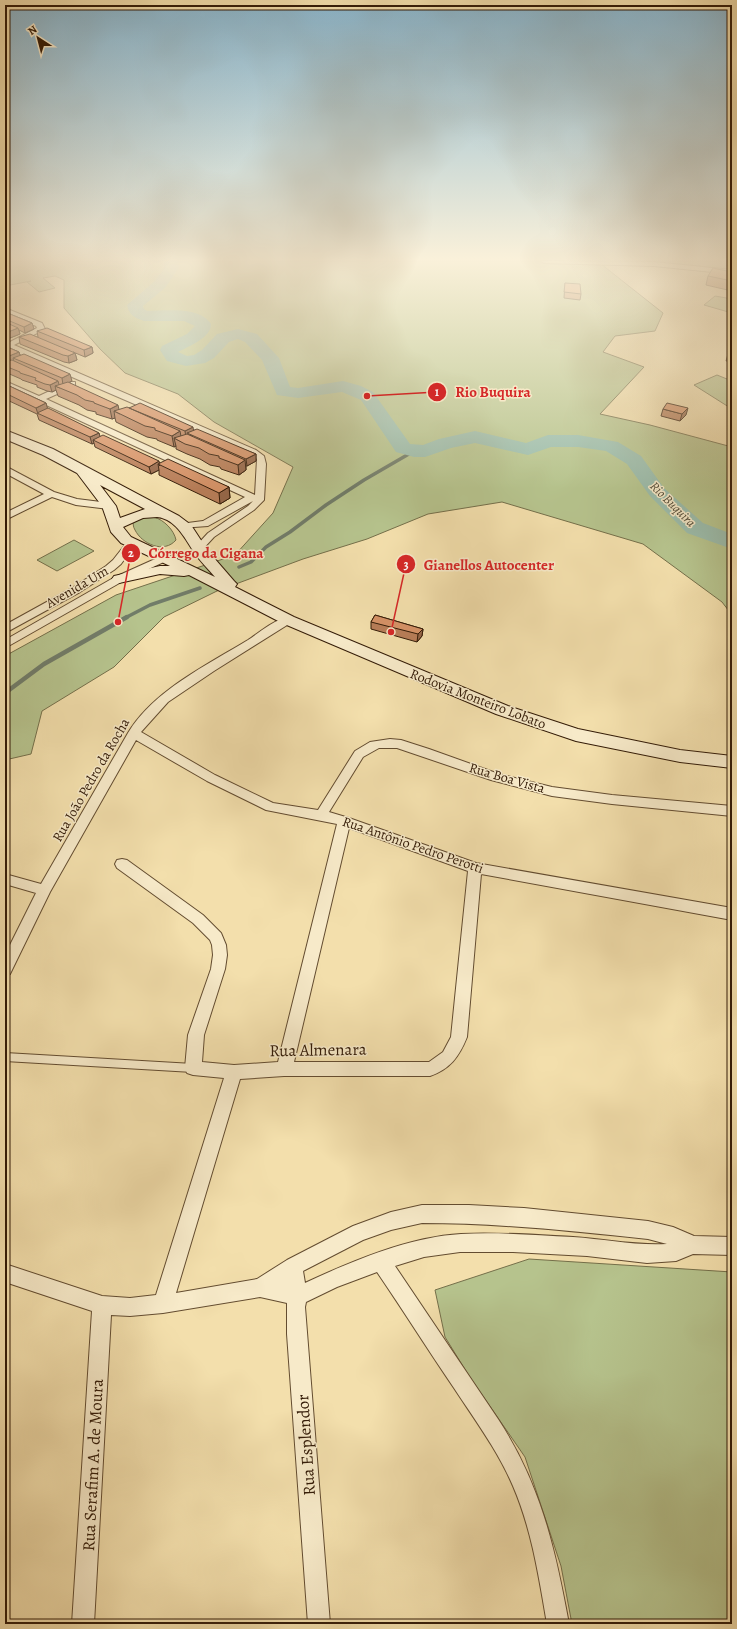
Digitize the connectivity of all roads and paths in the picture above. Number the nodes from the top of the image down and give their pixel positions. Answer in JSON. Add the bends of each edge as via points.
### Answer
{"nodes":[{"id":1,"x":23,"y":337,"type":"edge"},
{"id":2,"x":6,"y":345,"type":"edge"},
{"id":3,"x":83,"y":379,"type":"junction"},
{"id":4,"x":5,"y":383,"type":"edge"},
{"id":5,"x":39,"y":399,"type":"junction"},
{"id":6,"x":5,"y":434,"type":"edge"},
{"id":7,"x":5,"y":439,"type":"edge"},
{"id":8,"x":32,"y":446,"type":"junction"},
{"id":9,"x":5,"y":469,"type":"edge"},
{"id":10,"x":84,"y":473,"type":"junction"},
{"id":11,"x":51,"y":494,"type":"junction"},
{"id":12,"x":257,"y":496,"type":"junction"},
{"id":13,"x":109,"y":506,"type":"junction"},
{"id":14,"x":161,"y":511,"type":"junction"},
{"id":15,"x":5,"y":518,"type":"edge"},
{"id":16,"x":116,"y":526,"type":"junction"},
{"id":17,"x":183,"y":526,"type":"junction"},
{"id":18,"x":131,"y":542,"type":"junction"},
{"id":19,"x":196,"y":543,"type":"junction"},
{"id":20,"x":174,"y":552,"type":"junction"},
{"id":21,"x":198,"y":574,"type":"junction"},
{"id":22,"x":119,"y":579,"type":"junction"},
{"id":23,"x":237,"y":593,"type":"junction"},
{"id":24,"x":288,"y":620,"type":"junction"},
{"id":25,"x":5,"y":630,"type":"edge"},
{"id":26,"x":5,"y":645,"type":"edge"},
{"id":27,"x":134,"y":733,"type":"junction"},
{"id":28,"x":732,"y":762,"type":"edge"},
{"id":29,"x":732,"y":811,"type":"edge"},
{"id":30,"x":321,"y":815,"type":"junction"},
{"id":31,"x":344,"y":821,"type":"junction"},
{"id":32,"x":122,"y":864,"type":"dead end"},
{"id":33,"x":475,"y":868,"type":"junction"},
{"id":34,"x":5,"y":879,"type":"edge"},
{"id":35,"x":44,"y":890,"type":"junction"},
{"id":36,"x":732,"y":914,"type":"edge"},
{"id":37,"x":5,"y":970,"type":"edge"},
{"id":38,"x":5,"y":1057,"type":"edge"},
{"id":39,"x":193,"y":1068,"type":"junction"},
{"id":40,"x":284,"y":1069,"type":"junction"},
{"id":41,"x":234,"y":1072,"type":"junction"},
{"id":42,"x":694,"y":1245,"type":"junction"},
{"id":43,"x":732,"y":1246,"type":"edge"},
{"id":44,"x":381,"y":1260,"type":"junction"},
{"id":45,"x":293,"y":1266,"type":"junction"},
{"id":46,"x":5,"y":1273,"type":"edge"},
{"id":47,"x":260,"y":1288,"type":"junction"},
{"id":48,"x":298,"y":1296,"type":"junction"},
{"id":49,"x":162,"y":1304,"type":"junction"},
{"id":50,"x":102,"y":1305,"type":"junction"},
{"id":51,"x":83,"y":1624,"type":"edge"},
{"id":52,"x":319,"y":1624,"type":"edge"},
{"id":53,"x":558,"y":1624,"type":"edge"}],
"edges":[{"from":1,"to":2,"type":"street"},
{"from":2,"to":3,"type":"street"},
{"from":3,"to":5,"type":"street"},
{"from":3,"to":12,"type":"street","via":[[257,455],[261,458],[262,464]]},
{"from":4,"to":5,"type":"street"},
{"from":5,"to":12,"type":"street"},
{"from":6,"to":8,"type":"main road","name":"Rodovia Monteiro Lobato"},
{"from":7,"to":8,"type":"main road","name":"Rodovia Monteiro Lobato"},
{"from":8,"to":10,"type":"main road","name":"Rodovia Monteiro Lobato"},
{"from":9,"to":11,"type":"street"},
{"from":10,"to":13,"type":"main road","name":"Rodovia Monteiro Lobato"},
{"from":10,"to":14,"type":"main road","name":"Rodovia Monteiro Lobato"},
{"from":11,"to":13,"type":"street","via":[[76,502]]},
{"from":11,"to":15,"type":"street"},
{"from":12,"to":17,"type":"street","via":[[205,524]]},
{"from":12,"to":19,"type":"street","via":[[250,508]]},
{"from":13,"to":14,"type":"main road"},
{"from":13,"to":16,"type":"main road","name":"Rodovia Monteiro Lobato"},
{"from":14,"to":16,"type":"main road","via":[[140,513]]},
{"from":14,"to":17,"type":"main road","name":"Rodovia Monteiro Lobato"},
{"from":16,"to":18,"type":"main road","name":"Rodovia Monteiro Lobato","via":[[121,536]]},
{"from":17,"to":19,"type":"main road","name":"Rodovia Monteiro Lobato"},
{"from":18,"to":20,"type":"main road","name":"Rodovia Monteiro Lobato"},
{"from":18,"to":25,"type":"street","via":[[110,568]]},
{"from":19,"to":20,"type":"main road"},
{"from":19,"to":23,"type":"main road","name":"Rodovia Monteiro Lobato"},
{"from":20,"to":21,"type":"main road","name":"Rodovia Monteiro Lobato"},
{"from":20,"to":22,"type":"street","name":"Avenida Um"},
{"from":21,"to":22,"type":"main road","via":[[160,570]]},
{"from":21,"to":23,"type":"main road","name":"Rodovia Monteiro Lobato"},
{"from":22,"to":26,"type":"street","name":"Avenida Um"},
{"from":23,"to":24,"type":"main road","name":"Rodovia Monteiro Lobato"},
{"from":24,"to":27,"type":"street","name":"Rua João Pedro da Rocha","via":[[164,699]]},
{"from":24,"to":28,"type":"main road","name":"Rodovia Monteiro Lobato","via":[[536,722],[583,736],[680,756]]},
{"from":27,"to":30,"type":"street","name":"Rua Antônio Pedro Perotti","via":[[252,799],[282,810]]},
{"from":27,"to":35,"type":"street","name":"Rua João Pedro da Rocha"},
{"from":29,"to":30,"type":"street","name":"Rua Boa Vista","via":[[602,798],[535,788],[496,778],[396,743],[385,742],[367,748],[359,754]]},
{"from":30,"to":31,"type":"street","name":"Rua Antônio Pedro Perotti"},
{"from":31,"to":33,"type":"street","name":"Rua Antônio Pedro Perotti"},
{"from":31,"to":40,"type":"street"},
{"from":32,"to":39,"type":"street","via":[[198,919],[216,936],[220,955],[218,969],[196,1035]]},
{"from":33,"to":36,"type":"street","name":"Rua Antônio Pedro Perotti"},
{"from":33,"to":40,"type":"street","name":"Rua Almenara","via":[[459,1037],[445,1062],[430,1069]]},
{"from":34,"to":35,"type":"street"},
{"from":35,"to":37,"type":"street","name":"Rua João Pedro da Rocha"},
{"from":38,"to":39,"type":"lane"},
{"from":39,"to":41,"type":"street","name":"Rua Almenara"},
{"from":40,"to":41,"type":"street","name":"Rua Almenara"},
{"from":41,"to":49,"type":"street"},
{"from":42,"to":43,"type":"street"},
{"from":42,"to":44,"type":"street","via":[[676,1252],[648,1254],[587,1247],[460,1243],[424,1248]]},
{"from":42,"to":45,"type":"street","via":[[673,1236],[648,1230],[524,1217],[422,1214],[359,1232]]},
{"from":44,"to":48,"type":"street"},
{"from":44,"to":53,"type":"street","via":[[490,1423],[513,1462],[537,1523]]},
{"from":45,"to":47,"type":"street"},
{"from":45,"to":48,"type":"street","name":"Rua Esplendor"},
{"from":46,"to":50,"type":"street"},
{"from":47,"to":48,"type":"street"},
{"from":47,"to":49,"type":"street"},
{"from":48,"to":52,"type":"street","name":"Rua Esplendor","via":[[297,1334]]},
{"from":49,"to":50,"type":"street","via":[[130,1307]]},
{"from":50,"to":51,"type":"street","name":"Rua Serafim A. de Moura"}]}
